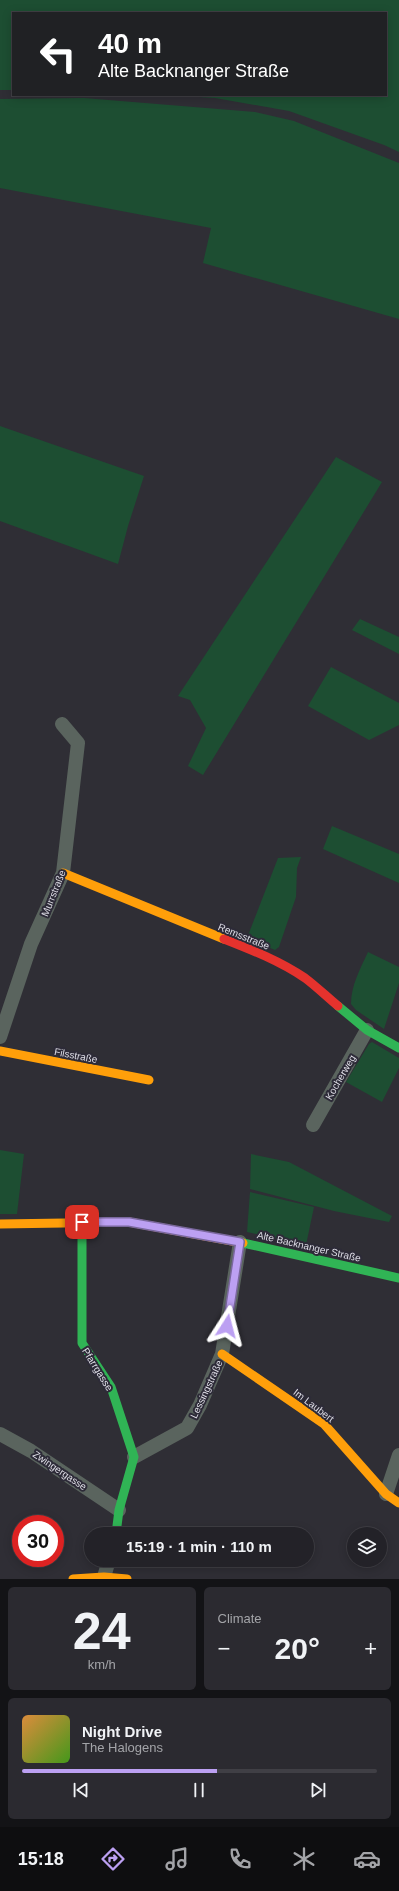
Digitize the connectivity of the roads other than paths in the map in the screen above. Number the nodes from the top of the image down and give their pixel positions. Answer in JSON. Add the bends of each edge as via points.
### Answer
{"nodes":[{"id":1,"x":62,"y":724,"type":"dead end"},
{"id":2,"x":63,"y":873,"type":"junction"},
{"id":3,"x":367,"y":1030,"type":"junction"},
{"id":4,"x":0,"y":1037,"type":"edge"},
{"id":5,"x":399,"y":1048,"type":"edge"},
{"id":6,"x":0,"y":1051,"type":"edge"},
{"id":7,"x":149,"y":1080,"type":"dead end"},
{"id":8,"x":313,"y":1125,"type":"dead end"},
{"id":9,"x":82,"y":1222,"type":"junction"},
{"id":10,"x":0,"y":1224,"type":"edge"},
{"id":11,"x":240,"y":1242,"type":"junction"},
{"id":12,"x":399,"y":1278,"type":"edge"},
{"id":13,"x":222,"y":1354,"type":"junction"},
{"id":14,"x":0,"y":1434,"type":"edge"},
{"id":15,"x":399,"y":1455,"type":"edge"},
{"id":16,"x":134,"y":1456,"type":"junction"},
{"id":17,"x":386,"y":1494,"type":"junction"},
{"id":18,"x":399,"y":1503,"type":"edge"},
{"id":19,"x":119,"y":1510,"type":"junction"},
{"id":20,"x":117,"y":1527,"type":"edge"},
{"id":21,"x":112,"y":1567,"type":"edge"},
{"id":22,"x":116,"y":1578,"type":"edge"},
{"id":23,"x":73,"y":1579,"type":"edge"}],
"edges":[{"from":1,"to":2,"type":"street","name":"Murrstraße","via":[[78,743]]},
{"from":2,"to":3,"type":"street","name":"Remsstraße","via":[[253,950],[287,967],[306,979]]},
{"from":2,"to":4,"type":"street","name":"Murrstraße","via":[[31,944]]},
{"from":3,"to":5,"type":"street","name":"Remsstraße"},
{"from":3,"to":8,"type":"street","name":"Kocherweg"},
{"from":6,"to":7,"type":"street","name":"Filsstraße"},
{"from":9,"to":10,"type":"street","name":"Alte Backnanger Straße"},
{"from":9,"to":11,"type":"street","name":"Alte Backnanger Straße","via":[[129,1222]]},
{"from":9,"to":16,"type":"street","name":"Pfarrgasse","via":[[82,1343],[111,1387]]},
{"from":11,"to":12,"type":"street","name":"Alte Backnanger Straße"},
{"from":11,"to":13,"type":"street","name":"Lessingstraße"},
{"from":13,"to":16,"type":"street","name":"Lessingstraße","via":[[187,1428]]},
{"from":13,"to":17,"type":"street","name":"Im Laubert","via":[[324,1424]]},
{"from":14,"to":19,"type":"street","name":"Zwingergasse","via":[[31,1450]]},
{"from":15,"to":17,"type":"street"},
{"from":16,"to":19,"type":"street"},
{"from":17,"to":18,"type":"street","name":"Im Laubert"},
{"from":19,"to":20,"type":"street"},
{"from":21,"to":22,"type":"street"},
{"from":22,"to":23,"type":"street"}]}
